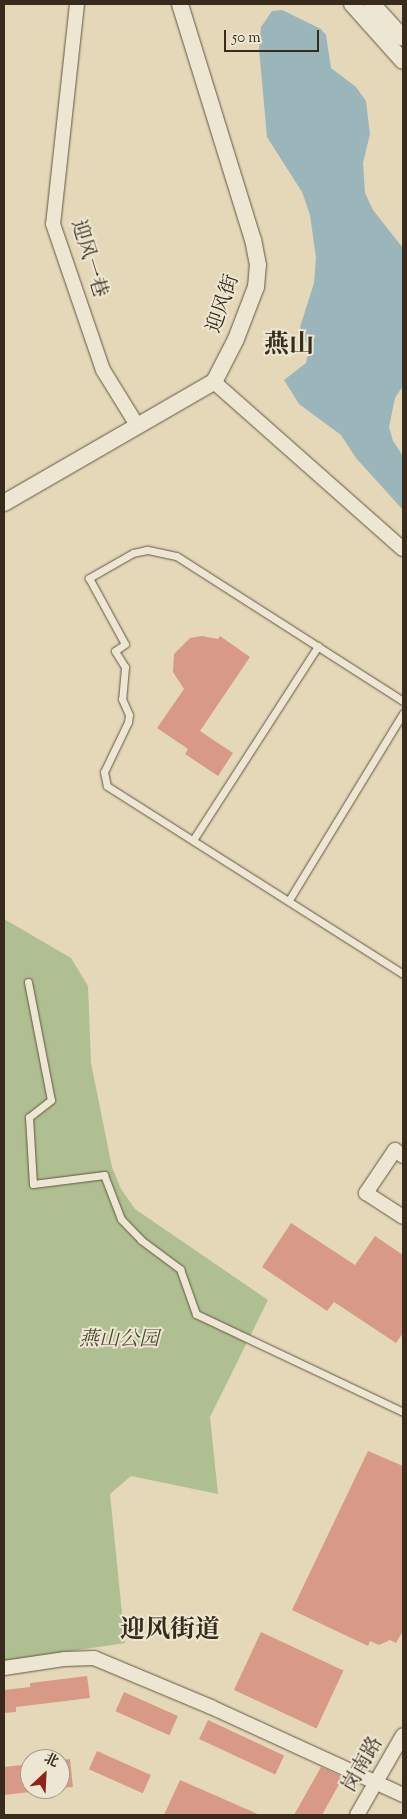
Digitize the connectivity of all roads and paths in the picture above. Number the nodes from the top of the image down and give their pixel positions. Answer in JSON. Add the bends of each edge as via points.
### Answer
{"nodes":[{"id":1,"x":77,"y":4,"type":"edge"},
{"id":2,"x":180,"y":4,"type":"edge"},
{"id":3,"x":352,"y":4,"type":"edge"},
{"id":4,"x":372,"y":4,"type":"edge"},
{"id":5,"x":403,"y":38,"type":"edge"},
{"id":6,"x":403,"y":60,"type":"edge"},
{"id":7,"x":214,"y":382,"type":"junction"},
{"id":8,"x":137,"y":426,"type":"junction"},
{"id":9,"x":4,"y":503,"type":"edge"},
{"id":10,"x":403,"y":549,"type":"edge"},
{"id":11,"x":318,"y":646,"type":"junction"},
{"id":12,"x":403,"y":701,"type":"edge"},
{"id":13,"x":403,"y":713,"type":"edge"},
{"id":14,"x":193,"y":840,"type":"junction"},
{"id":15,"x":288,"y":900,"type":"junction"},
{"id":16,"x":403,"y":974,"type":"edge"},
{"id":17,"x":28,"y":982,"type":"dead end"},
{"id":18,"x":403,"y":1156,"type":"edge"},
{"id":19,"x":403,"y":1217,"type":"edge"},
{"id":20,"x":403,"y":1412,"type":"edge"},
{"id":21,"x":4,"y":1668,"type":"edge"},
{"id":22,"x":403,"y":1736,"type":"edge"},
{"id":23,"x":376,"y":1782,"type":"junction"},
{"id":24,"x":403,"y":1795,"type":"edge"},
{"id":25,"x":357,"y":1815,"type":"edge"}],
"edges":[{"from":1,"to":8,"type":"street","name":"迎风一巷","via":[[53,224],[104,370]]},
{"from":2,"to":7,"type":"street","name":"迎风街","via":[[258,265],[256,287],[236,339]]},
{"from":3,"to":6,"type":"street"},
{"from":4,"to":5,"type":"street"},
{"from":7,"to":8,"type":"street"},
{"from":7,"to":10,"type":"street"},
{"from":8,"to":9,"type":"street"},
{"from":11,"to":12,"type":"lane"},
{"from":11,"to":14,"type":"lane"},
{"from":11,"to":14,"type":"lane","via":[[199,569],[164,551],[133,553],[89,578],[125,644],[115,651],[125,667],[122,699],[129,715],[104,772],[107,786]]},
{"from":13,"to":15,"type":"lane"},
{"from":14,"to":15,"type":"lane"},
{"from":15,"to":16,"type":"lane"},
{"from":17,"to":20,"type":"lane","via":[[51,1100],[30,1117],[33,1184],[104,1175],[122,1219],[141,1240],[180,1269],[196,1314]]},
{"from":18,"to":19,"type":"street","via":[[395,1150],[366,1193]]},
{"from":21,"to":23,"type":"street","via":[[94,1658]]},
{"from":22,"to":23,"type":"street","name":"岗南路"},
{"from":23,"to":24,"type":"street"},
{"from":23,"to":25,"type":"street","name":"岗南路"}]}
